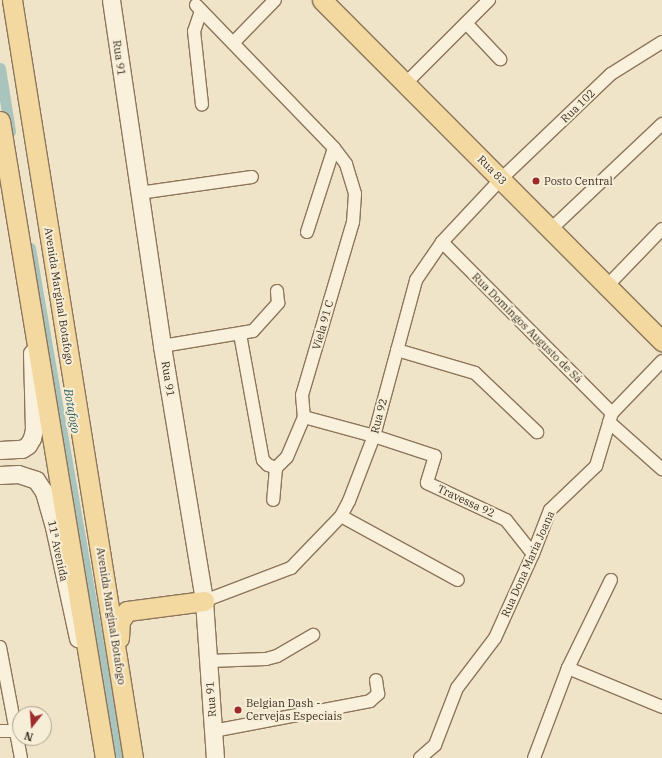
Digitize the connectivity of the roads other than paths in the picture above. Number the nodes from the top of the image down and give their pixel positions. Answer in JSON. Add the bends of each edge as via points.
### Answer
{"nodes":[{"id":1,"x":12,"y":0,"type":"edge"},
{"id":2,"x":111,"y":0,"type":"edge"},
{"id":3,"x":275,"y":0,"type":"edge"},
{"id":4,"x":322,"y":0,"type":"edge"},
{"id":5,"x":489,"y":0,"type":"edge"},
{"id":6,"x":466,"y":23,"type":"junction"},
{"id":7,"x":662,"y":42,"type":"edge"},
{"id":8,"x":233,"y":43,"type":"junction"},
{"id":9,"x":500,"y":59,"type":"dead end"},
{"id":10,"x":405,"y":84,"type":"junction"},
{"id":11,"x":202,"y":105,"type":"dead end"},
{"id":12,"x":0,"y":121,"type":"edge"},
{"id":13,"x":662,"y":124,"type":"edge"},
{"id":14,"x":334,"y":148,"type":"junction"},
{"id":15,"x":252,"y":177,"type":"dead end"},
{"id":16,"x":501,"y":180,"type":"junction"},
{"id":17,"x":139,"y":193,"type":"junction"},
{"id":18,"x":551,"y":229,"type":"junction"},
{"id":19,"x":662,"y":229,"type":"edge"},
{"id":20,"x":307,"y":232,"type":"dead end"},
{"id":21,"x":442,"y":242,"type":"junction"},
{"id":22,"x":608,"y":285,"type":"junction"},
{"id":23,"x":277,"y":291,"type":"dead end"},
{"id":24,"x":31,"y":315,"type":"junction"},
{"id":25,"x":240,"y":334,"type":"junction"},
{"id":26,"x":662,"y":341,"type":"edge"},
{"id":27,"x":162,"y":346,"type":"junction"},
{"id":28,"x":397,"y":350,"type":"junction"},
{"id":29,"x":662,"y":361,"type":"edge"},
{"id":30,"x":304,"y":417,"type":"junction"},
{"id":31,"x":610,"y":417,"type":"junction"},
{"id":32,"x":537,"y":432,"type":"dead end"},
{"id":33,"x":374,"y":436,"type":"junction"},
{"id":34,"x":0,"y":450,"type":"edge"},
{"id":35,"x":276,"y":468,"type":"junction"},
{"id":36,"x":662,"y":469,"type":"edge"},
{"id":37,"x":0,"y":475,"type":"edge"},
{"id":38,"x":273,"y":500,"type":"dead end"},
{"id":39,"x":341,"y":516,"type":"junction"},
{"id":40,"x":533,"y":554,"type":"junction"},
{"id":41,"x":458,"y":580,"type":"dead end"},
{"id":42,"x":611,"y":580,"type":"dead end"},
{"id":43,"x":204,"y":601,"type":"junction"},
{"id":44,"x":312,"y":635,"type":"dead end"},
{"id":45,"x":0,"y":647,"type":"edge"},
{"id":46,"x":88,"y":659,"type":"junction"},
{"id":47,"x":208,"y":661,"type":"junction"},
{"id":48,"x":568,"y":668,"type":"junction"},
{"id":49,"x":376,"y":680,"type":"dead end"},
{"id":50,"x":12,"y":706,"type":"edge"},
{"id":51,"x":662,"y":707,"type":"edge"},
{"id":52,"x":128,"y":724,"type":"junction"},
{"id":53,"x":0,"y":731,"type":"edge"},
{"id":54,"x":12,"y":731,"type":"edge"},
{"id":55,"x":213,"y":731,"type":"junction"},
{"id":56,"x":19,"y":746,"type":"edge"},
{"id":57,"x":21,"y":758,"type":"edge"},
{"id":58,"x":104,"y":758,"type":"edge"},
{"id":59,"x":134,"y":758,"type":"edge"},
{"id":60,"x":215,"y":758,"type":"edge"},
{"id":61,"x":420,"y":758,"type":"edge"},
{"id":62,"x":534,"y":758,"type":"edge"}],
"edges":[{"from":1,"to":52,"type":"main road","name":"Avenida Marginal Botafogo"},
{"from":2,"to":17,"type":"street","name":"Rua 91"},
{"from":3,"to":8,"type":"street"},
{"from":4,"to":10,"type":"main road","name":"Rua 83"},
{"from":5,"to":6,"type":"street"},
{"from":6,"to":9,"type":"street"},
{"from":6,"to":10,"type":"street"},
{"from":7,"to":16,"type":"street","name":"Rua 102","via":[[611,74]]},
{"from":8,"to":11,"type":"street","name":"Viela 91 C","via":[[199,8],[194,31]]},
{"from":8,"to":14,"type":"street","name":"Viela 91 C"},
{"from":10,"to":16,"type":"main road","name":"Rua 83"},
{"from":12,"to":24,"type":"main road"},
{"from":13,"to":18,"type":"street"},
{"from":14,"to":20,"type":"street"},
{"from":14,"to":30,"type":"street","name":"Viela 91 C","via":[[346,164],[355,194],[353,222],[302,395]]},
{"from":15,"to":17,"type":"street"},
{"from":16,"to":18,"type":"main road","name":"Rua 83"},
{"from":16,"to":21,"type":"street","name":"Rua 92"},
{"from":17,"to":27,"type":"street","name":"Rua 91"},
{"from":18,"to":22,"type":"main road","name":"Rua 83"},
{"from":19,"to":22,"type":"street"},
{"from":21,"to":28,"type":"street","name":"Rua 92","via":[[416,280]]},
{"from":21,"to":31,"type":"street","name":"Rua Domingos Augusto de Sá"},
{"from":22,"to":26,"type":"main road","name":"Rua 83"},
{"from":23,"to":25,"type":"street","via":[[278,303],[261,324],[253,331]]},
{"from":24,"to":34,"type":"street","via":[[34,429],[32,438],[22,449]]},
{"from":24,"to":46,"type":"main road"},
{"from":25,"to":27,"type":"street"},
{"from":25,"to":35,"type":"street","via":[[263,460]]},
{"from":27,"to":43,"type":"street","name":"Rua 91"},
{"from":28,"to":32,"type":"street","via":[[474,373]]},
{"from":28,"to":33,"type":"street","name":"Rua 92"},
{"from":29,"to":31,"type":"street","name":"Rua Dona Maria Joana"},
{"from":30,"to":33,"type":"street","name":"Travessa 92"},
{"from":30,"to":35,"type":"street","name":"Viela 91 C","via":[[287,457]]},
{"from":31,"to":36,"type":"street","name":"Rua Domingos Augusto de Sá"},
{"from":31,"to":40,"type":"street","name":"Rua Dona Maria Joana","via":[[596,466],[550,510]]},
{"from":33,"to":39,"type":"street","name":"Rua 92"},
{"from":33,"to":40,"type":"street","name":"Travessa 92","via":[[435,456],[427,483],[506,520]]},
{"from":35,"to":38,"type":"street"},
{"from":37,"to":46,"type":"street","name":"11ª Avenida","via":[[18,474],[36,480],[44,492],[54,527],[76,635]]},
{"from":39,"to":41,"type":"street"},
{"from":39,"to":43,"type":"street","name":"Rua 92","via":[[291,568]]},
{"from":40,"to":61,"type":"street","name":"Rua Dona Maria Joana","via":[[495,638],[457,688],[435,745]]},
{"from":42,"to":48,"type":"street"},
{"from":43,"to":47,"type":"street","name":"Rua 91"},
{"from":43,"to":52,"type":"main road","via":[[139,608],[127,611],[122,616],[119,640],[130,704]]},
{"from":44,"to":47,"type":"street","via":[[277,656],[266,659]]},
{"from":45,"to":50,"type":"street"},
{"from":46,"to":58,"type":"main road"},
{"from":47,"to":55,"type":"street","name":"Rua 91"},
{"from":48,"to":51,"type":"street"},
{"from":48,"to":62,"type":"street"},
{"from":49,"to":55,"type":"street","via":[[378,694],[370,701]]},
{"from":52,"to":59,"type":"main road","name":"Avenida Marginal Botafogo"},
{"from":53,"to":54,"type":"street"},
{"from":55,"to":60,"type":"street","name":"Rua 91"},
{"from":56,"to":57,"type":"street"}]}
